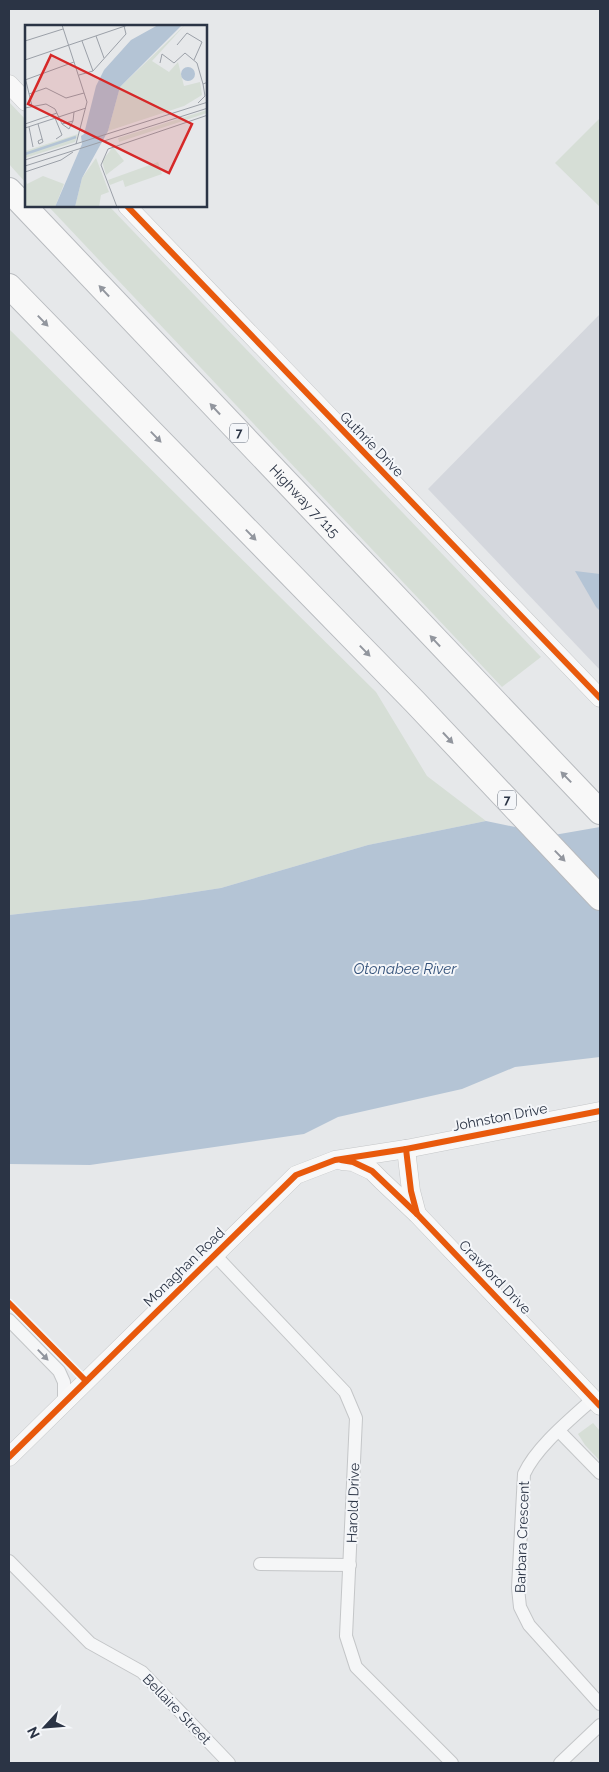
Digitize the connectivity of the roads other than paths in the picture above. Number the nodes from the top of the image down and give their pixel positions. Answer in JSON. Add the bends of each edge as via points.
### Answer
{"nodes":[{"id":1,"x":9,"y":84,"type":"edge"},
{"id":2,"x":25,"y":101,"type":"edge"},
{"id":3,"x":9,"y":190,"type":"edge"},
{"id":4,"x":25,"y":207,"type":"edge"},
{"id":5,"x":26,"y":208,"type":"edge"},
{"id":6,"x":129,"y":208,"type":"edge"},
{"id":7,"x":9,"y":286,"type":"edge"},
{"id":8,"x":600,"y":698,"type":"edge"},
{"id":9,"x":600,"y":812,"type":"edge"},
{"id":10,"x":600,"y":898,"type":"edge"},
{"id":11,"x":600,"y":1111,"type":"edge"},
{"id":12,"x":406,"y":1149,"type":"junction"},
{"id":13,"x":335,"y":1160,"type":"junction"},
{"id":14,"x":417,"y":1214,"type":"junction"},
{"id":15,"x":215,"y":1255,"type":"junction"},
{"id":16,"x":9,"y":1320,"type":"edge"},
{"id":17,"x":64,"y":1402,"type":"junction"},
{"id":18,"x":597,"y":1402,"type":"edge"},
{"id":19,"x":559,"y":1431,"type":"junction"},
{"id":20,"x":9,"y":1457,"type":"edge"},
{"id":21,"x":600,"y":1473,"type":"edge"},
{"id":22,"x":9,"y":1561,"type":"edge"},
{"id":23,"x":260,"y":1564,"type":"dead end"},
{"id":24,"x":350,"y":1565,"type":"junction"},
{"id":25,"x":600,"y":1704,"type":"edge"},
{"id":26,"x":600,"y":1725,"type":"edge"},
{"id":27,"x":229,"y":1763,"type":"edge"},
{"id":28,"x":452,"y":1763,"type":"edge"},
{"id":29,"x":560,"y":1763,"type":"edge"}],
"edges":[{"from":1,"to":2,"type":"street"},
{"from":4,"to":3,"type":"highway","name":"Highway 7/115","number":"7","one_way":true},
{"from":9,"to":5,"type":"highway","name":"Highway 7/115","number":"7","one_way":true},
{"from":6,"to":8,"type":"street","name":"Guthrie Drive"},
{"from":7,"to":10,"type":"highway","number":"7","one_way":true,"via":[[415,702]]},
{"from":11,"to":12,"type":"street","name":"Johnston Drive"},
{"from":12,"to":13,"type":"street","name":"Monaghan Road"},
{"from":12,"to":14,"type":"street","name":"Crawford Drive"},
{"from":13,"to":14,"type":"street","via":[[353,1162],[372,1171]]},
{"from":13,"to":15,"type":"street","name":"Monaghan Road","via":[[296,1175]]},
{"from":14,"to":18,"type":"street","name":"Crawford Drive"},
{"from":15,"to":17,"type":"street","name":"Monaghan Road"},
{"from":15,"to":24,"type":"street","name":"Harold Drive","via":[[344,1392],[356,1418]]},
{"from":16,"to":17,"type":"street","one_way":true,"via":[[59,1371],[64,1382]]},
{"from":17,"to":20,"type":"street","name":"Monaghan Road"},
{"from":18,"to":19,"type":"street","name":"Barbara Crescent"},
{"from":19,"to":21,"type":"street"},
{"from":19,"to":25,"type":"street","name":"Barbara Crescent","via":[[528,1465],[524,1474],[518,1588],[520,1608],[529,1625]]},
{"from":22,"to":27,"type":"street","name":"Bellaire Street","via":[[90,1643],[142,1672]]},
{"from":23,"to":24,"type":"street"},
{"from":24,"to":28,"type":"street","name":"Harold Drive","via":[[346,1636],[356,1667]]},
{"from":26,"to":29,"type":"street"}]}
